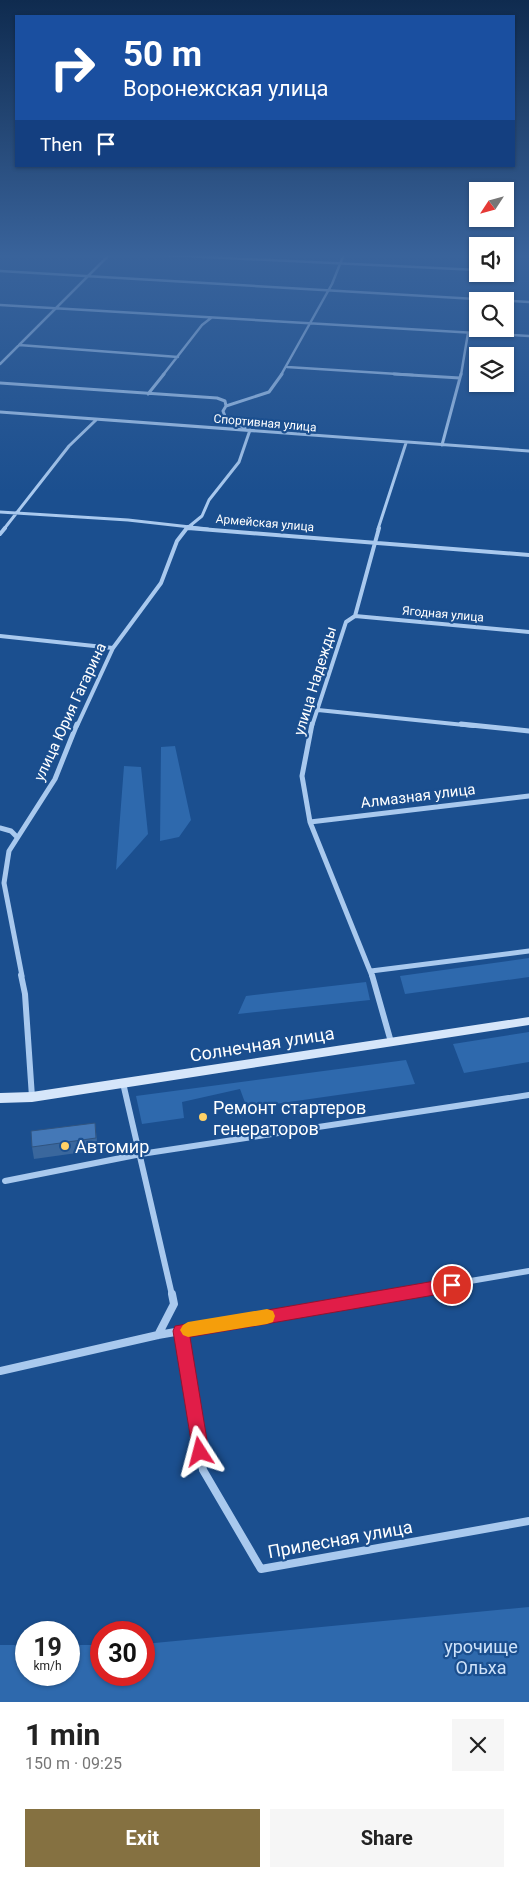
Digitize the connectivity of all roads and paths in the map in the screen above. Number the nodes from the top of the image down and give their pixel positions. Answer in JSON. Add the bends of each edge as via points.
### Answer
{"nodes":[{"id":1,"x":30,"y":333,"type":"edge"},
{"id":2,"x":195,"y":333,"type":"edge"},
{"id":3,"x":304,"y":333,"type":"edge"},
{"id":4,"x":468,"y":333,"type":"edge"},
{"id":5,"x":490,"y":333,"type":"edge"},
{"id":6,"x":529,"y":336,"type":"edge"},
{"id":7,"x":19,"y":345,"type":"junction"},
{"id":8,"x":178,"y":356,"type":"junction"},
{"id":9,"x":0,"y":364,"type":"edge"},
{"id":10,"x":287,"y":367,"type":"junction"},
{"id":11,"x":460,"y":378,"type":"junction"},
{"id":12,"x":0,"y":382,"type":"edge"},
{"id":13,"x":148,"y":394,"type":"junction"},
{"id":14,"x":226,"y":406,"type":"junction"},
{"id":15,"x":0,"y":412,"type":"edge"},
{"id":16,"x":97,"y":419,"type":"junction"},
{"id":17,"x":250,"y":430,"type":"junction"},
{"id":18,"x":406,"y":443,"type":"junction"},
{"id":19,"x":442,"y":445,"type":"junction"},
{"id":20,"x":529,"y":451,"type":"edge"},
{"id":21,"x":0,"y":512,"type":"edge"},
{"id":22,"x":19,"y":514,"type":"junction"},
{"id":23,"x":187,"y":528,"type":"junction"},
{"id":24,"x":0,"y":534,"type":"edge"},
{"id":25,"x":374,"y":542,"type":"junction"},
{"id":26,"x":529,"y":555,"type":"edge"},
{"id":27,"x":355,"y":616,"type":"junction"},
{"id":28,"x":529,"y":632,"type":"edge"},
{"id":29,"x":0,"y":636,"type":"edge"},
{"id":30,"x":113,"y":648,"type":"junction"},
{"id":31,"x":318,"y":710,"type":"junction"},
{"id":32,"x":529,"y":731,"type":"edge"},
{"id":33,"x":529,"y":796,"type":"edge"},
{"id":34,"x":310,"y":822,"type":"junction"},
{"id":35,"x":0,"y":828,"type":"edge"},
{"id":36,"x":17,"y":836,"type":"junction"},
{"id":37,"x":529,"y":950,"type":"edge"},
{"id":38,"x":371,"y":972,"type":"junction"},
{"id":39,"x":529,"y":1021,"type":"edge"},
{"id":40,"x":391,"y":1042,"type":"junction"},
{"id":41,"x":123,"y":1082,"type":"junction"},
{"id":42,"x":529,"y":1095,"type":"edge"},
{"id":43,"x":32,"y":1096,"type":"junction"},
{"id":44,"x":0,"y":1098,"type":"edge"},
{"id":45,"x":141,"y":1154,"type":"junction"},
{"id":46,"x":5,"y":1181,"type":"dead end"},
{"id":47,"x":529,"y":1271,"type":"edge"},
{"id":48,"x":181,"y":1331,"type":"junction"},
{"id":49,"x":158,"y":1335,"type":"junction"},
{"id":50,"x":0,"y":1371,"type":"edge"},
{"id":51,"x":529,"y":1521,"type":"edge"}],
"edges":[{"from":1,"to":7,"type":"street"},
{"from":2,"to":8,"type":"street"},
{"from":3,"to":10,"type":"street"},
{"from":4,"to":11,"type":"street"},
{"from":5,"to":6,"type":"street"},
{"from":7,"to":8,"type":"street"},
{"from":7,"to":9,"type":"street"},
{"from":8,"to":13,"type":"street"},
{"from":10,"to":11,"type":"street"},
{"from":10,"to":14,"type":"street","via":[[269,392]]},
{"from":11,"to":19,"type":"street"},
{"from":12,"to":13,"type":"street"},
{"from":13,"to":14,"type":"street","via":[[217,398],[225,401]]},
{"from":14,"to":17,"type":"street","via":[[223,411],[226,418]]},
{"from":15,"to":16,"type":"street","name":"Спортивная улица"},
{"from":16,"to":17,"type":"street","name":"Спортивная улица"},
{"from":16,"to":22,"type":"street","via":[[64,450]]},
{"from":17,"to":18,"type":"street","name":"Спортивная улица"},
{"from":17,"to":23,"type":"street","name":"улица Юрия Гагарина","via":[[239,462],[209,500],[202,516]]},
{"from":18,"to":19,"type":"street","name":"Спортивная улица"},
{"from":18,"to":25,"type":"street","name":"улица Надежды"},
{"from":19,"to":20,"type":"street","name":"Спортивная улица"},
{"from":21,"to":22,"type":"street","name":"Армейская улица"},
{"from":22,"to":23,"type":"street","name":"Армейская улица","via":[[128,520]]},
{"from":22,"to":24,"type":"street"},
{"from":23,"to":25,"type":"street","name":"Армейская улица"},
{"from":23,"to":30,"type":"street","name":"улица Юрия Гагарина","via":[[177,541],[161,583]]},
{"from":25,"to":26,"type":"street","name":"Армейская улица"},
{"from":25,"to":27,"type":"street","name":"улица Надежды"},
{"from":27,"to":28,"type":"street","name":"Ягодная улица"},
{"from":27,"to":31,"type":"street","name":"улица Надежды","via":[[346,622]]},
{"from":29,"to":30,"type":"street"},
{"from":30,"to":36,"type":"street","name":"улица Юрия Гагарина","via":[[55,778]]},
{"from":31,"to":32,"type":"street"},
{"from":31,"to":34,"type":"street","name":"улица Надежды","via":[[310,731],[302,776]]},
{"from":33,"to":34,"type":"street","name":"Алмазная улица"},
{"from":34,"to":38,"type":"street","name":"улица Надежды"},
{"from":35,"to":36,"type":"street"},
{"from":36,"to":43,"type":"street","name":"улица Юрия Гагарина","via":[[9,851],[4,883],[25,994]]},
{"from":37,"to":38,"type":"street"},
{"from":38,"to":40,"type":"street","name":"улица Надежды"},
{"from":39,"to":40,"type":"street","name":"Солнечная улица"},
{"from":40,"to":41,"type":"street","name":"Солнечная улица"},
{"from":41,"to":43,"type":"street","name":"Солнечная улица"},
{"from":41,"to":45,"type":"street"},
{"from":42,"to":45,"type":"street"},
{"from":43,"to":44,"type":"street","name":"Солнечная улица"},
{"from":45,"to":46,"type":"street"},
{"from":45,"to":49,"type":"street","via":[[174,1304]]},
{"from":47,"to":48,"type":"street"},
{"from":48,"to":49,"type":"street"},
{"from":48,"to":51,"type":"street","name":"Прилесная улица","via":[[203,1470],[261,1570]]},
{"from":49,"to":50,"type":"street"}]}
